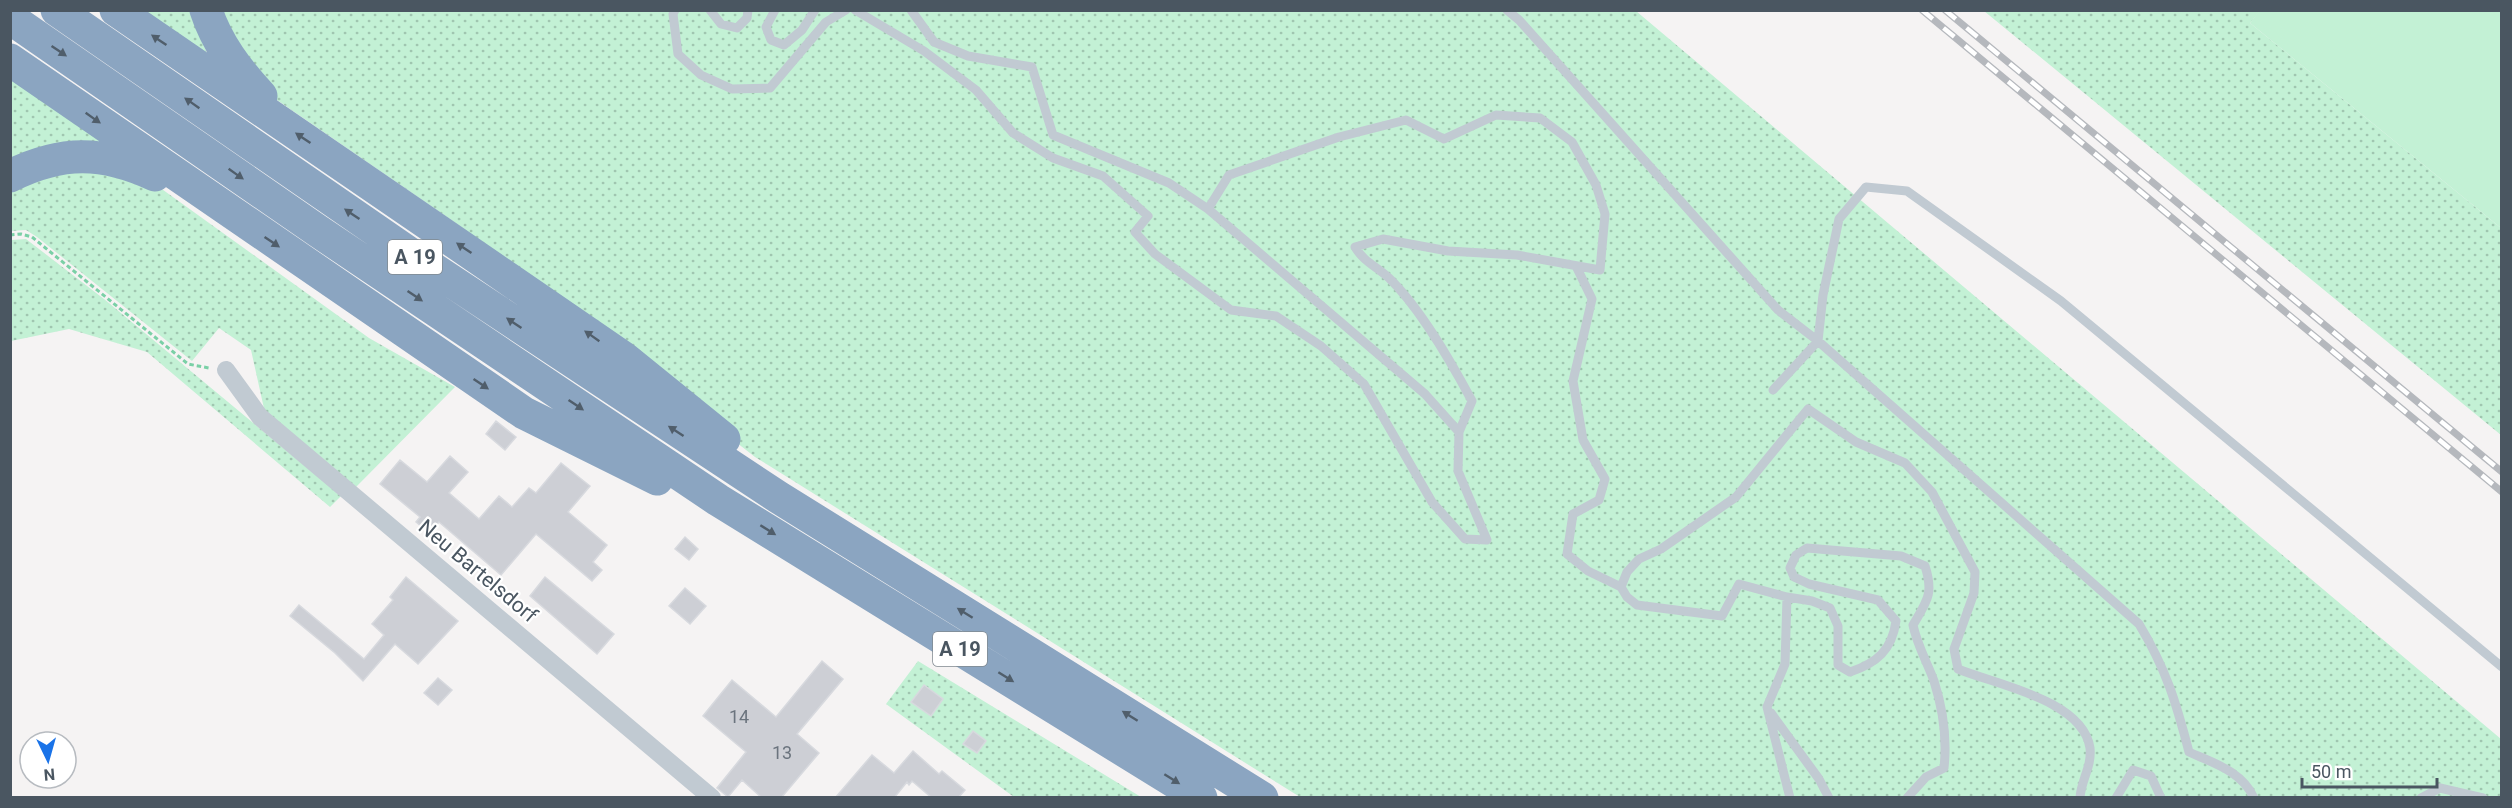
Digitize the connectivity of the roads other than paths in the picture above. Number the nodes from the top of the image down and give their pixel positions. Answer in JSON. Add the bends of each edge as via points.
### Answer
{"nodes":[{"id":1,"x":57,"y":10,"type":"edge"},
{"id":2,"x":116,"y":10,"type":"edge"},
{"id":3,"x":206,"y":10,"type":"edge"},
{"id":4,"x":675,"y":10,"type":"edge"},
{"id":5,"x":710,"y":10,"type":"edge"},
{"id":6,"x":748,"y":10,"type":"edge"},
{"id":7,"x":775,"y":10,"type":"edge"},
{"id":8,"x":815,"y":10,"type":"edge"},
{"id":9,"x":846,"y":10,"type":"edge"},
{"id":10,"x":855,"y":10,"type":"edge"},
{"id":11,"x":911,"y":10,"type":"edge"},
{"id":12,"x":1507,"y":10,"type":"edge"},
{"id":13,"x":10,"y":18,"type":"edge"},
{"id":14,"x":10,"y":60,"type":"edge"},
{"id":15,"x":277,"y":120,"type":"junction"},
{"id":16,"x":10,"y":176,"type":"edge"},
{"id":17,"x":206,"y":197,"type":"junction"},
{"id":18,"x":1208,"y":208,"type":"junction"},
{"id":19,"x":1576,"y":266,"type":"junction"},
{"id":20,"x":1818,"y":341,"type":"junction"},
{"id":21,"x":226,"y":370,"type":"road end"},
{"id":22,"x":1773,"y":390,"type":"dead end"},
{"id":23,"x":1459,"y":432,"type":"junction"},
{"id":24,"x":778,"y":497,"type":"junction"},
{"id":25,"x":718,"y":500,"type":"junction"},
{"id":26,"x":1621,"y":587,"type":"junction"},
{"id":27,"x":1787,"y":597,"type":"junction"},
{"id":28,"x":2502,"y":667,"type":"edge"},
{"id":29,"x":1767,"y":707,"type":"junction"},
{"id":30,"x":712,"y":798,"type":"edge"},
{"id":31,"x":1202,"y":798,"type":"edge"},
{"id":32,"x":1262,"y":798,"type":"edge"},
{"id":33,"x":1790,"y":798,"type":"edge"},
{"id":34,"x":1829,"y":798,"type":"edge"},
{"id":35,"x":1907,"y":798,"type":"edge"},
{"id":36,"x":2080,"y":798,"type":"edge"},
{"id":37,"x":2116,"y":798,"type":"edge"},
{"id":38,"x":2161,"y":798,"type":"edge"},
{"id":39,"x":2254,"y":798,"type":"edge"},
{"id":40,"x":2421,"y":798,"type":"edge"},
{"id":41,"x":2483,"y":798,"type":"edge"}],
"edges":[{"from":24,"to":1,"type":"highway","number":"A 19","one_way":true,"via":[[409,253]]},
{"from":15,"to":2,"type":"highway","one_way":true},
{"from":3,"to":15,"type":"highway","via":[[230,59],[268,103]]},
{"from":4,"to":9,"type":"lane","via":[[678,54],[701,75],[732,89],[770,88],[826,22]]},
{"from":5,"to":6,"type":"lane","via":[[721,24],[737,28],[747,18]]},
{"from":7,"to":8,"type":"lane","via":[[766,27],[771,40],[784,45],[802,30]]},
{"from":10,"to":23,"type":"lane","via":[[924,51],[976,90],[1013,133],[1053,158],[1103,176],[1148,216],[1135,231],[1155,254],[1231,310],[1276,316],[1321,346],[1364,384],[1432,502],[1465,539],[1486,540],[1458,471]]},
{"from":11,"to":18,"type":"lane","via":[[934,42],[968,56],[1032,67],[1053,135],[1169,183]]},
{"from":12,"to":20,"type":"lane","via":[[1778,310]]},
{"from":13,"to":25,"type":"highway","number":"A 19","one_way":true},
{"from":14,"to":17,"type":"highway","one_way":true},
{"from":24,"to":15,"type":"highway","one_way":true,"via":[[752,462],[624,358]]},
{"from":16,"to":17,"type":"highway","via":[[53,159],[95,157],[130,164]]},
{"from":17,"to":25,"type":"highway","one_way":true,"via":[[524,412],[668,484]]},
{"from":18,"to":19,"type":"lane","via":[[1228,176],[1339,137],[1406,120],[1444,139],[1496,115],[1540,118],[1572,142],[1596,184],[1605,214],[1600,270]]},
{"from":18,"to":23,"type":"lane","via":[[1425,394]]},
{"from":19,"to":23,"type":"lane","via":[[1383,239],[1355,246],[1362,258],[1389,278],[1450,360],[1472,401]]},
{"from":19,"to":26,"type":"lane","via":[[1592,299],[1573,381],[1582,440],[1605,479],[1599,500],[1573,514],[1567,554],[1588,571]]},
{"from":20,"to":22,"type":"lane"},
{"from":20,"to":28,"type":"lane","via":[[1839,219],[1866,187],[1907,191],[2061,301]]},
{"from":20,"to":39,"type":"lane","via":[[2139,624],[2160,660],[2175,699],[2188,752],[2233,772],[2249,787]]},
{"from":21,"to":30,"type":"street","name":"Neu Bartelsdorf","via":[[260,417]]},
{"from":32,"to":24,"type":"highway","number":"A 19","one_way":true},
{"from":25,"to":31,"type":"highway","number":"A 19","one_way":true},
{"from":26,"to":27,"type":"lane","via":[[1637,604],[1722,616],[1739,584]]},
{"from":26,"to":36,"type":"lane","via":[[1627,572],[1639,559],[1661,549],[1736,497],[1808,409],[1856,442],[1905,463],[1932,492],[1975,572],[1974,593],[1954,649],[1958,669],[2056,704],[2081,725],[2090,747],[2090,767]]},
{"from":27,"to":29,"type":"lane","via":[[1785,664]]},
{"from":27,"to":35,"type":"lane","via":[[1830,608],[1838,626],[1838,665],[1850,672],[1869,666],[1886,651],[1894,637],[1896,621],[1878,600],[1794,577],[1790,568],[1796,555],[1807,548],[1901,556],[1924,566],[1931,585],[1913,625],[1934,682],[1947,743],[1944,768],[1926,777]]},
{"from":29,"to":33,"type":"lane"},
{"from":29,"to":34,"type":"lane"},
{"from":37,"to":38,"type":"lane","via":[[2133,770],[2151,777]]},
{"from":40,"to":41,"type":"lane","via":[[2440,789]]}]}
